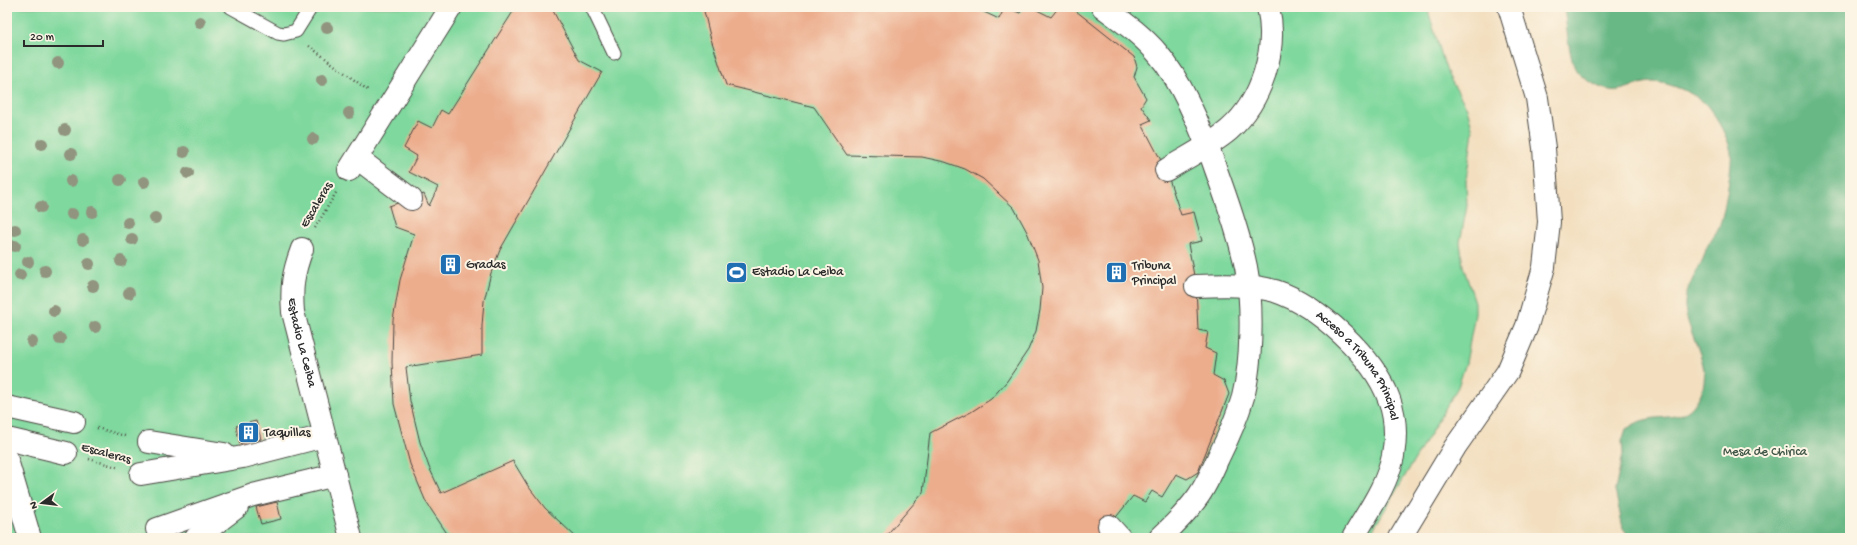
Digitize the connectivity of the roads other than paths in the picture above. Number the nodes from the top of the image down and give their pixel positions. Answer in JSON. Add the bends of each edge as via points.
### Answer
{"nodes":[{"id":1,"x":231,"y":7,"type":"edge"},
{"id":2,"x":311,"y":7,"type":"edge"},
{"id":3,"x":451,"y":7,"type":"edge"},
{"id":4,"x":592,"y":7,"type":"edge"},
{"id":5,"x":1103,"y":7,"type":"edge"},
{"id":6,"x":1268,"y":7,"type":"edge"},
{"id":7,"x":1510,"y":7,"type":"edge"},
{"id":8,"x":614,"y":52,"type":"dead end"},
{"id":9,"x":1206,"y":145,"type":"junction"},
{"id":10,"x":1166,"y":170,"type":"dead end"},
{"id":11,"x":411,"y":199,"type":"dead end"},
{"id":12,"x":302,"y":250,"type":"road end"},
{"id":13,"x":1196,"y":286,"type":"dead end"},
{"id":14,"x":1248,"y":287,"type":"junction"},
{"id":15,"x":7,"y":407,"type":"edge"},
{"id":16,"x":74,"y":422,"type":"road end"},
{"id":17,"x":324,"y":436,"type":"junction"},
{"id":18,"x":7,"y":439,"type":"edge"},
{"id":19,"x":149,"y":442,"type":"road end"},
{"id":20,"x":66,"y":453,"type":"road end"},
{"id":21,"x":243,"y":457,"type":"junction"},
{"id":22,"x":7,"y":460,"type":"edge"},
{"id":23,"x":141,"y":474,"type":"road end"},
{"id":24,"x":335,"y":475,"type":"junction"},
{"id":25,"x":253,"y":495,"type":"junction"},
{"id":26,"x":157,"y":529,"type":"dead end"},
{"id":27,"x":30,"y":538,"type":"edge"},
{"id":28,"x":196,"y":538,"type":"edge"},
{"id":29,"x":351,"y":538,"type":"edge"},
{"id":30,"x":1160,"y":538,"type":"edge"},
{"id":31,"x":1353,"y":538,"type":"edge"},
{"id":32,"x":1400,"y":538,"type":"edge"}],
"edges":[{"from":1,"to":2,"type":"lane","via":[[273,31],[284,34],[296,31]]},
{"from":3,"to":11,"type":"street","via":[[382,102],[353,164]]},
{"from":4,"to":8,"type":"lane"},
{"from":5,"to":9,"type":"street","via":[[1159,54],[1183,92]]},
{"from":6,"to":9,"type":"street","via":[[1272,28],[1271,46],[1257,91],[1246,111],[1229,129]]},
{"from":7,"to":32,"type":"street","via":[[1537,98],[1544,148],[1549,222],[1544,267],[1527,326],[1508,371],[1455,447]]},
{"from":9,"to":10,"type":"street"},
{"from":9,"to":14,"type":"street","via":[[1239,240]]},
{"from":12,"to":17,"type":"street","name":"Estadio La Ceiba","via":[[291,289],[293,312]]},
{"from":13,"to":14,"type":"street","name":"Acceso a Tribuna Principal"},
{"from":14,"to":30,"type":"street","via":[[1250,324],[1243,397],[1229,436],[1207,483],[1180,519]]},
{"from":14,"to":31,"type":"street","name":"Acceso a Tribuna Principal","via":[[1290,297],[1324,319],[1358,351],[1389,399],[1395,436],[1393,457],[1387,475]]},
{"from":15,"to":16,"type":"street"},
{"from":17,"to":21,"type":"street"},
{"from":17,"to":24,"type":"street","name":"Estadio La Ceiba"},
{"from":18,"to":20,"type":"street"},
{"from":19,"to":21,"type":"street"},
{"from":21,"to":23,"type":"street"},
{"from":22,"to":27,"type":"street"},
{"from":24,"to":25,"type":"street"},
{"from":24,"to":29,"type":"street","name":"Estadio La Ceiba"},
{"from":25,"to":26,"type":"street"},
{"from":25,"to":28,"type":"street"}]}
